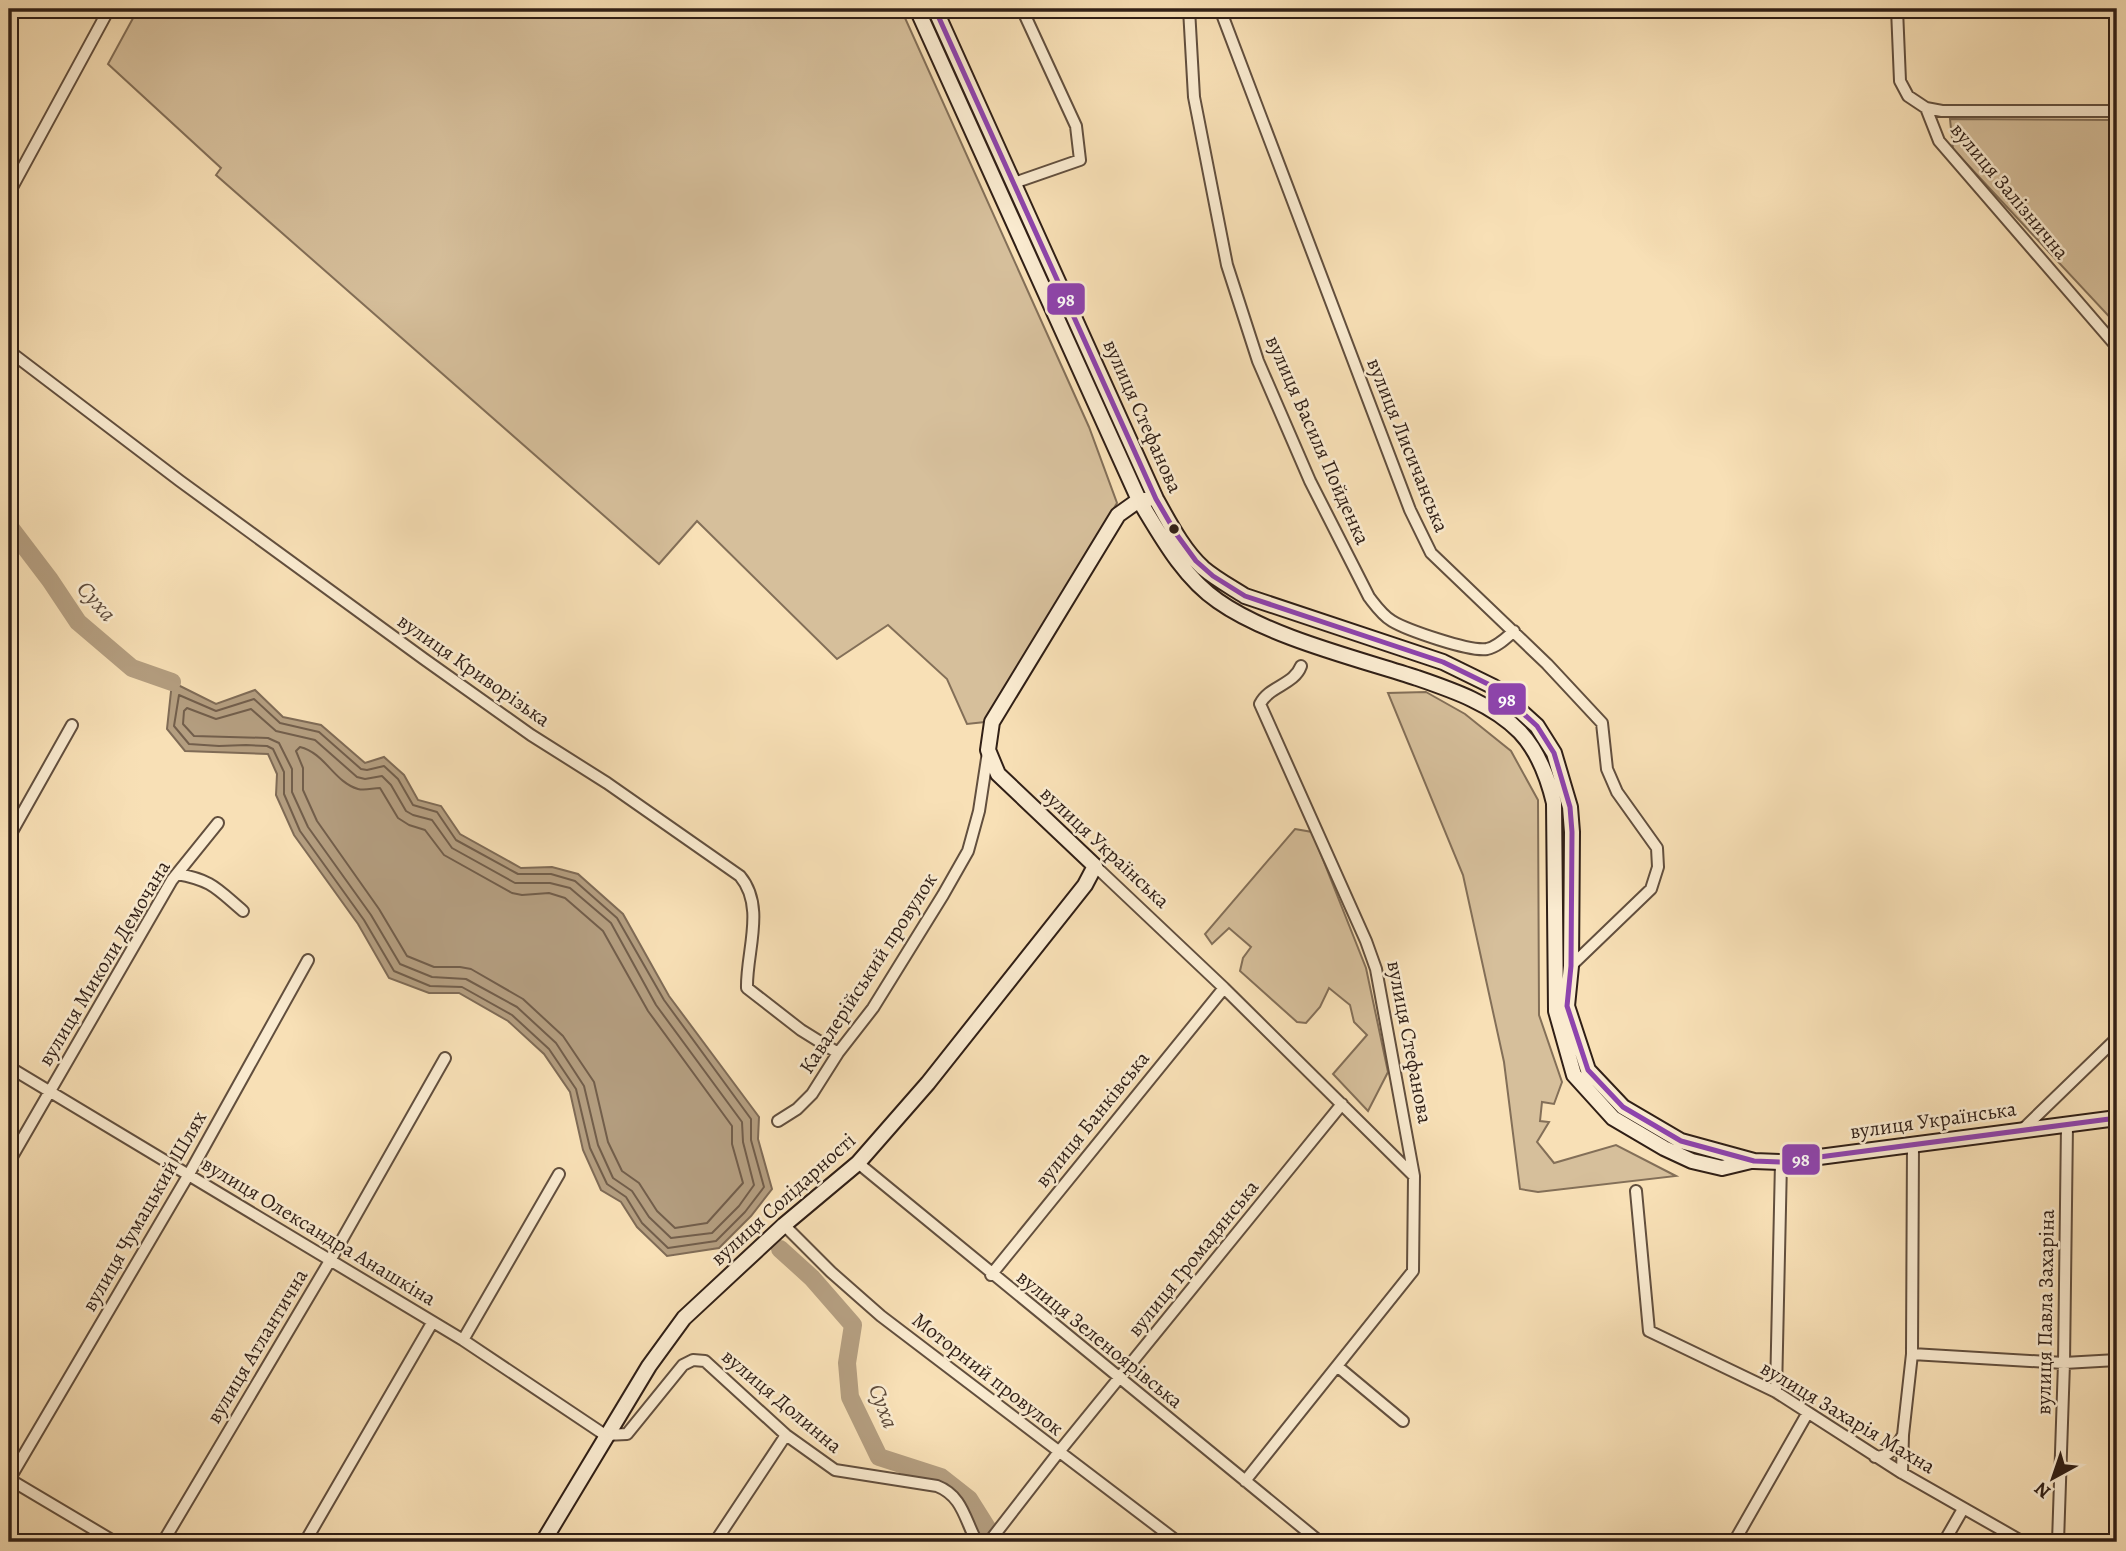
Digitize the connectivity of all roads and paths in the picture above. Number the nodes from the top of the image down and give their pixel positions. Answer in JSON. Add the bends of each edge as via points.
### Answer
{"nodes":[{"id":1,"x":109,"y":9,"type":"edge"},
{"id":2,"x":917,"y":9,"type":"edge"},
{"id":3,"x":935,"y":9,"type":"edge"},
{"id":4,"x":1022,"y":9,"type":"edge"},
{"id":5,"x":1189,"y":9,"type":"edge"},
{"id":6,"x":1220,"y":9,"type":"edge"},
{"id":7,"x":1897,"y":9,"type":"edge"},
{"id":8,"x":1926,"y":108,"type":"junction"},
{"id":9,"x":2117,"y":111,"type":"edge"},
{"id":10,"x":1014,"y":183,"type":"junction"},
{"id":11,"x":9,"y":193,"type":"edge"},
{"id":12,"x":2117,"y":347,"type":"edge"},
{"id":13,"x":9,"y":351,"type":"edge"},
{"id":14,"x":1156,"y":499,"type":"junction"},
{"id":15,"x":1139,"y":500,"type":"junction"},
{"id":16,"x":1273,"y":606,"type":"joint"},
{"id":17,"x":1514,"y":631,"type":"junction"},
{"id":18,"x":1288,"y":635,"type":"joint"},
{"id":19,"x":1301,"y":666,"type":"dead end"},
{"id":20,"x":72,"y":725,"type":"dead end"},
{"id":21,"x":988,"y":750,"type":"junction"},
{"id":22,"x":218,"y":823,"type":"dead end"},
{"id":23,"x":9,"y":837,"type":"edge"},
{"id":24,"x":1095,"y":866,"type":"junction"},
{"id":25,"x":177,"y":874,"type":"junction"},
{"id":26,"x":243,"y":911,"type":"dead end"},
{"id":27,"x":308,"y":960,"type":"dead end"},
{"id":28,"x":1571,"y":966,"type":"junction"},
{"id":29,"x":1224,"y":988,"type":"junction"},
{"id":30,"x":2117,"y":1038,"type":"edge"},
{"id":31,"x":838,"y":1053,"type":"junction"},
{"id":32,"x":445,"y":1058,"type":"dead end"},
{"id":33,"x":9,"y":1067,"type":"edge"},
{"id":34,"x":50,"y":1092,"type":"junction"},
{"id":35,"x":1342,"y":1104,"type":"junction"},
{"id":36,"x":2117,"y":1118,"type":"edge"},
{"id":37,"x":778,"y":1121,"type":"dead end"},
{"id":38,"x":2067,"y":1125,"type":"junction"},
{"id":39,"x":2022,"y":1130,"type":"junction"},
{"id":40,"x":1913,"y":1144,"type":"junction"},
{"id":41,"x":1754,"y":1161,"type":"junction"},
{"id":42,"x":9,"y":1162,"type":"edge"},
{"id":43,"x":1781,"y":1162,"type":"junction"},
{"id":44,"x":858,"y":1163,"type":"junction"},
{"id":45,"x":189,"y":1174,"type":"junction"},
{"id":46,"x":559,"y":1174,"type":"dead end"},
{"id":47,"x":1414,"y":1176,"type":"junction"},
{"id":48,"x":1636,"y":1191,"type":"dead end"},
{"id":49,"x":784,"y":1225,"type":"junction"},
{"id":50,"x":331,"y":1259,"type":"junction"},
{"id":51,"x":991,"y":1275,"type":"junction"},
{"id":52,"x":432,"y":1323,"type":"junction"},
{"id":53,"x":464,"y":1340,"type":"junction"},
{"id":54,"x":1912,"y":1354,"type":"junction"},
{"id":55,"x":2117,"y":1360,"type":"edge"},
{"id":56,"x":2064,"y":1363,"type":"junction"},
{"id":57,"x":1337,"y":1366,"type":"junction"},
{"id":58,"x":1119,"y":1378,"type":"junction"},
{"id":59,"x":1776,"y":1392,"type":"junction"},
{"id":60,"x":1807,"y":1414,"type":"junction"},
{"id":61,"x":1403,"y":1421,"type":"dead end"},
{"id":62,"x":605,"y":1435,"type":"junction"},
{"id":63,"x":786,"y":1435,"type":"junction"},
{"id":64,"x":1903,"y":1435,"type":"junction"},
{"id":65,"x":1058,"y":1453,"type":"junction"},
{"id":66,"x":1875,"y":1457,"type":"junction"},
{"id":67,"x":1902,"y":1473,"type":"junction"},
{"id":68,"x":9,"y":1479,"type":"edge"},
{"id":69,"x":1245,"y":1481,"type":"junction"},
{"id":70,"x":1963,"y":1509,"type":"junction"},
{"id":71,"x":972,"y":1540,"type":"edge"},
{"id":72,"x":995,"y":1540,"type":"edge"},
{"id":73,"x":115,"y":1542,"type":"edge"},
{"id":74,"x":163,"y":1542,"type":"edge"},
{"id":75,"x":305,"y":1542,"type":"edge"},
{"id":76,"x":543,"y":1542,"type":"edge"},
{"id":77,"x":715,"y":1542,"type":"edge"},
{"id":78,"x":1178,"y":1542,"type":"edge"},
{"id":79,"x":1320,"y":1542,"type":"edge"},
{"id":80,"x":1734,"y":1542,"type":"edge"},
{"id":81,"x":1944,"y":1542,"type":"edge"},
{"id":82,"x":2023,"y":1542,"type":"edge"},
{"id":83,"x":2058,"y":1542,"type":"edge"}],
"edges":[{"from":1,"to":11,"type":"street"},
{"from":2,"to":15,"type":"main road","name":"вулиця Стефанова"},
{"from":3,"to":10,"type":"main road","name":"вулиця Стефанова"},
{"from":4,"to":10,"type":"street","via":[[1076,126],[1080,160]]},
{"from":5,"to":17,"type":"street","name":"вулиця Василя Пойденка","via":[[1195,97],[1227,265],[1258,361],[1369,597],[1380,612],[1401,625],[1472,649],[1488,649]]},
{"from":6,"to":17,"type":"street","name":"вулиця Лисичанська","via":[[1410,510],[1431,553]]},
{"from":7,"to":8,"type":"street","name":"вулиця Залізнична","via":[[1900,81],[1908,96]]},
{"from":8,"to":9,"type":"street"},
{"from":8,"to":12,"type":"street","name":"вулиця Залізнична","via":[[1938,141]]},
{"from":10,"to":14,"type":"main road","name":"вулиця Стефанова"},
{"from":13,"to":31,"type":"street","name":"вулиця Криворізька","via":[[424,659],[740,876],[752,897],[754,917],[747,988]]},
{"from":14,"to":15,"type":"main road"},
{"from":14,"to":16,"type":"main road","name":"вулиця Стефанова","via":[[1202,567],[1234,589]]},
{"from":15,"to":18,"type":"main road","name":"вулиця Стефанова","via":[[1197,584],[1248,619]]},
{"from":15,"to":21,"type":"main road","via":[[1118,515],[992,722]]},
{"from":16,"to":28,"type":"main road","name":"вулиця Українська","via":[[1443,662],[1494,687],[1537,726],[1554,753],[1570,807]]},
{"from":17,"to":28,"type":"street","name":"вулиця Лисичанська","via":[[1602,723],[1607,769],[1617,792],[1657,848],[1658,867],[1651,889]]},
{"from":18,"to":41,"type":"main road","name":"вулиця Українська","via":[[1455,691],[1502,716],[1521,733],[1547,776],[1554,803],[1556,1011],[1574,1075],[1613,1118],[1664,1148],[1723,1168]]},
{"from":19,"to":47,"type":"street","name":"вулиця Стефанова","via":[[1297,675],[1264,696],[1260,704],[1376,970]]},
{"from":20,"to":23,"type":"street"},
{"from":21,"to":24,"type":"main road","name":"вулиця Українська","via":[[998,775]]},
{"from":21,"to":31,"type":"street","name":"Кавалерійський провулок","via":[[968,851],[873,1008]]},
{"from":22,"to":25,"type":"street","name":"вулиця Миколи Демочана"},
{"from":24,"to":29,"type":"street","name":"вулиця Українська"},
{"from":24,"to":44,"type":"main road","name":"вулиця Солідарності","via":[[1085,885],[961,1041]]},
{"from":25,"to":26,"type":"street","via":[[210,883]]},
{"from":25,"to":34,"type":"street","name":"вулиця Миколи Демочана"},
{"from":27,"to":45,"type":"street","name":"вулиця Чумацький Шлях"},
{"from":28,"to":41,"type":"main road","name":"вулиця Українська","via":[[1567,1006],[1571,1019],[1588,1070],[1614,1098],[1681,1141]]},
{"from":29,"to":35,"type":"street","name":"вулиця Українська"},
{"from":29,"to":51,"type":"street","name":"вулиця Банківська"},
{"from":30,"to":39,"type":"street"},
{"from":31,"to":37,"type":"street","name":"Кавалерійський провулок","via":[[812,1094]]},
{"from":32,"to":50,"type":"street","name":"вулиця Атлантична"},
{"from":33,"to":34,"type":"street","name":"вулиця Олександра Анашкіна"},
{"from":34,"to":42,"type":"street","name":"вулиця Миколи Демочана"},
{"from":34,"to":45,"type":"street","name":"вулиця Олександра Анашкіна"},
{"from":35,"to":47,"type":"street","name":"вулиця Українська"},
{"from":35,"to":58,"type":"street","name":"вулиця Громадянська"},
{"from":36,"to":38,"type":"main road","name":"вулиця Українська"},
{"from":38,"to":39,"type":"main road","name":"вулиця Українська"},
{"from":38,"to":56,"type":"street","name":"вулиця Павла Захаріна"},
{"from":39,"to":40,"type":"main road","name":"вулиця Українська"},
{"from":40,"to":43,"type":"main road","name":"вулиця Українська"},
{"from":40,"to":54,"type":"street"},
{"from":41,"to":43,"type":"main road","name":"вулиця Українська"},
{"from":43,"to":59,"type":"street"},
{"from":44,"to":49,"type":"main road","name":"вулиця Солідарності"},
{"from":44,"to":51,"type":"street","name":"вулиця Зеленоярівська"},
{"from":45,"to":50,"type":"street","name":"вулиця Олександра Анашкіна"},
{"from":45,"to":68,"type":"street","name":"вулиця Чумацький Шлях"},
{"from":46,"to":53,"type":"street"},
{"from":47,"to":57,"type":"street","via":[[1412,1271]]},
{"from":48,"to":59,"type":"street","name":"вулиця Захарія Махна","via":[[1649,1331]]},
{"from":49,"to":62,"type":"main road","name":"вулиця Солідарності","via":[[684,1318]]},
{"from":49,"to":65,"type":"street","name":"Моторний провулок","via":[[881,1316]]},
{"from":50,"to":52,"type":"street","name":"вулиця Олександра Анашкіна"},
{"from":50,"to":74,"type":"street","name":"вулиця Атлантична"},
{"from":51,"to":58,"type":"street","name":"вулиця Зеленоярівська"},
{"from":52,"to":53,"type":"street","name":"вулиця Олександра Анашкіна"},
{"from":52,"to":75,"type":"street"},
{"from":53,"to":62,"type":"street","name":"вулиця Олександра Анашкіна"},
{"from":54,"to":56,"type":"street"},
{"from":54,"to":64,"type":"street"},
{"from":55,"to":56,"type":"street"},
{"from":56,"to":83,"type":"street","name":"вулиця Павла Захаріна"},
{"from":57,"to":61,"type":"street"},
{"from":57,"to":69,"type":"street"},
{"from":58,"to":65,"type":"street","name":"вулиця Громадянська"},
{"from":58,"to":69,"type":"street","name":"вулиця Зеленоярівська"},
{"from":59,"to":60,"type":"street","name":"вулиця Захарія Махна"},
{"from":60,"to":66,"type":"street","name":"вулиця Захарія Махна"},
{"from":60,"to":80,"type":"street"},
{"from":62,"to":63,"type":"street","name":"вулиця Долинна","via":[[627,1434],[683,1364],[693,1360],[705,1361]]},
{"from":62,"to":76,"type":"main road","name":"вулиця Солідарності"},
{"from":63,"to":71,"type":"street","name":"вулиця Долинна","via":[[835,1470],[946,1490],[962,1508]]},
{"from":63,"to":77,"type":"street"},
{"from":64,"to":66,"type":"street","via":[[1891,1452]]},
{"from":64,"to":67,"type":"street"},
{"from":65,"to":72,"type":"street","name":"вулиця Громадянська"},
{"from":65,"to":78,"type":"street","name":"Моторний провулок"},
{"from":66,"to":67,"type":"street","name":"вулиця Захарія Махна"},
{"from":67,"to":70,"type":"street","name":"вулиця Захарія Махна"},
{"from":68,"to":73,"type":"street"},
{"from":69,"to":79,"type":"street","name":"вулиця Зеленоярівська"},
{"from":70,"to":81,"type":"street"},
{"from":70,"to":82,"type":"street","name":"вулиця Захарія Махна"}]}
